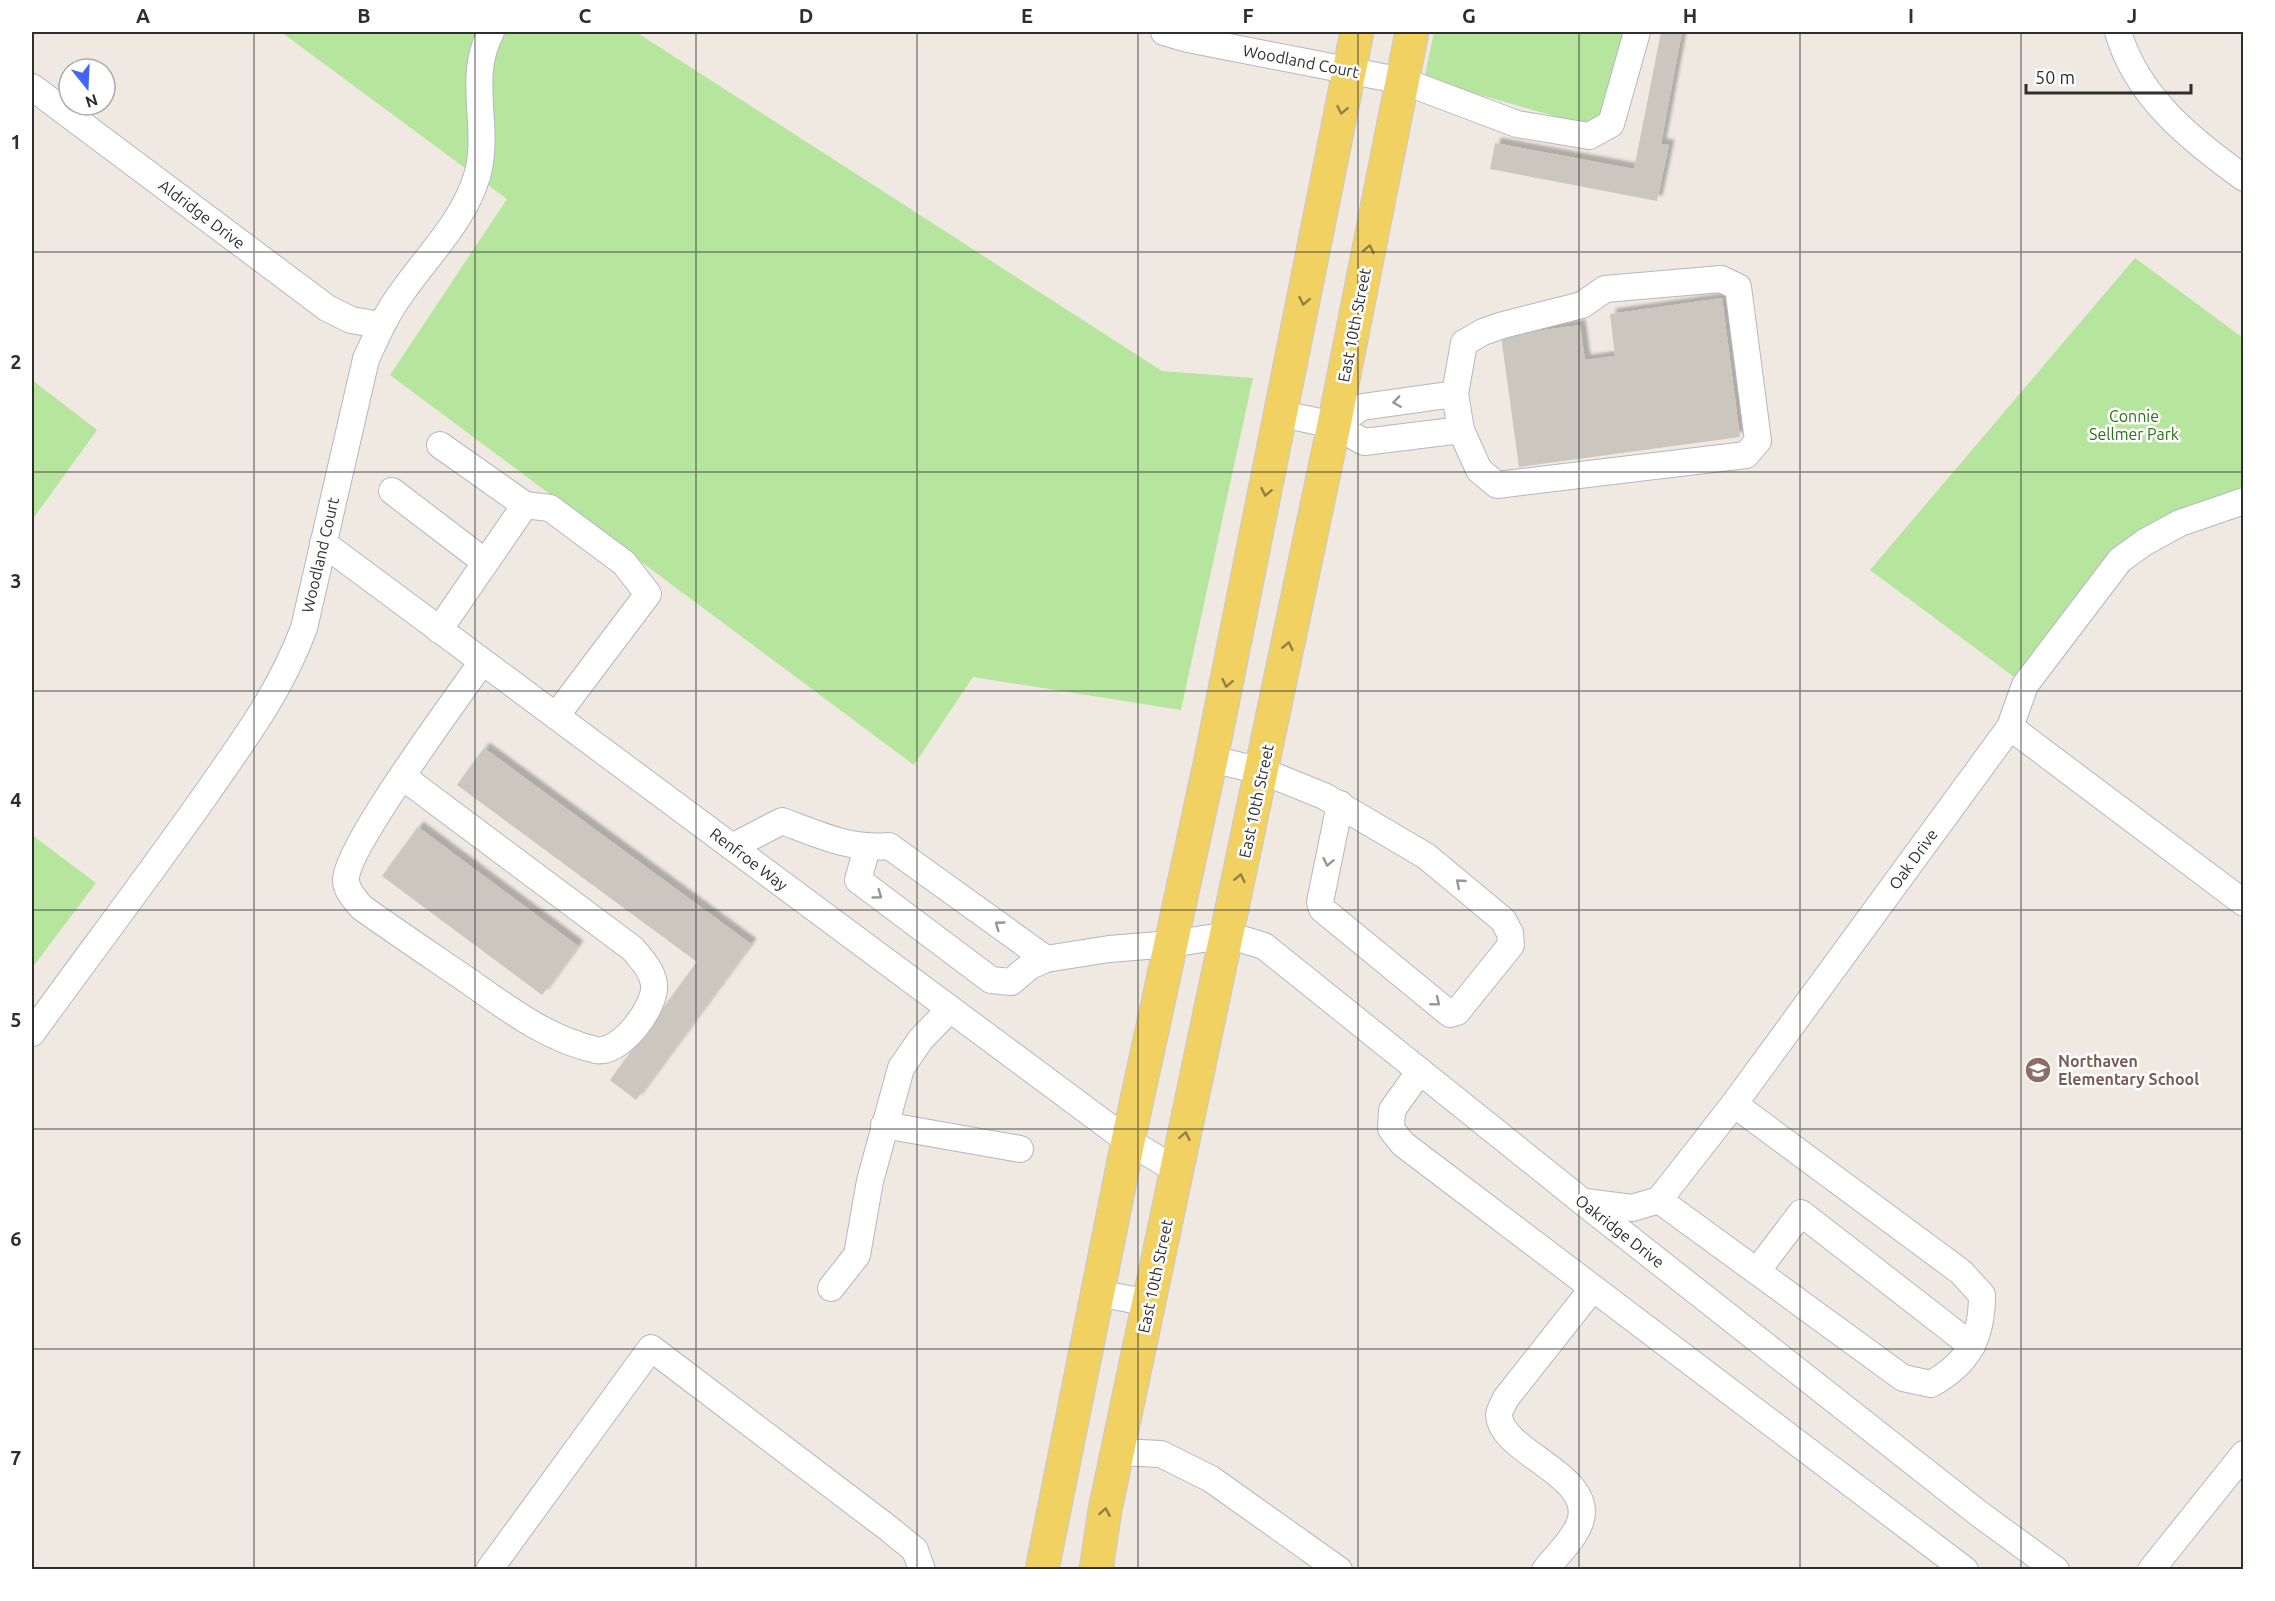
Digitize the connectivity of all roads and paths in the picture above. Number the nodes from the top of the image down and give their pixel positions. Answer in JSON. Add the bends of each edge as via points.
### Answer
{"nodes":[{"id":1,"x":491,"y":32,"type":"edge"},
{"id":2,"x":1164,"y":32,"type":"edge"},
{"id":3,"x":1357,"y":32,"type":"edge"},
{"id":4,"x":1412,"y":32,"type":"edge"},
{"id":5,"x":1637,"y":32,"type":"edge"},
{"id":6,"x":2118,"y":32,"type":"edge"},
{"id":7,"x":1249,"y":41,"type":"edge"},
{"id":8,"x":1349,"y":72,"type":"junction"},
{"id":9,"x":1403,"y":81,"type":"junction"},
{"id":10,"x":32,"y":87,"type":"edge"},
{"id":11,"x":2244,"y":178,"type":"edge"},
{"id":12,"x":380,"y":326,"type":"junction"},
{"id":13,"x":1455,"y":394,"type":"junction"},
{"id":14,"x":1282,"y":414,"type":"junction"},
{"id":15,"x":1334,"y":425,"type":"junction"},
{"id":16,"x":1461,"y":430,"type":"junction"},
{"id":17,"x":440,"y":445,"type":"dead end"},
{"id":18,"x":392,"y":491,"type":"dead end"},
{"id":19,"x":2244,"y":501,"type":"edge"},
{"id":20,"x":525,"y":506,"type":"junction"},
{"id":21,"x":323,"y":543,"type":"junction"},
{"id":22,"x":486,"y":562,"type":"junction"},
{"id":23,"x":439,"y":630,"type":"junction"},
{"id":24,"x":482,"y":662,"type":"junction"},
{"id":25,"x":556,"y":716,"type":"junction"},
{"id":26,"x":2010,"y":727,"type":"junction"},
{"id":27,"x":1211,"y":759,"type":"junction"},
{"id":28,"x":1262,"y":771,"type":"junction"},
{"id":29,"x":403,"y":777,"type":"junction"},
{"id":30,"x":1340,"y":804,"type":"junction"},
{"id":31,"x":732,"y":847,"type":"junction"},
{"id":32,"x":867,"y":848,"type":"junction"},
{"id":33,"x":2244,"y":903,"type":"edge"},
{"id":34,"x":1228,"y":935,"type":"junction"},
{"id":35,"x":1171,"y":944,"type":"junction"},
{"id":36,"x":1046,"y":959,"type":"junction"},
{"id":37,"x":950,"y":1009,"type":"junction"},
{"id":38,"x":32,"y":1032,"type":"edge"},
{"id":39,"x":1420,"y":1071,"type":"junction"},
{"id":40,"x":1734,"y":1104,"type":"junction"},
{"id":41,"x":884,"y":1125,"type":"junction"},
{"id":42,"x":1128,"y":1141,"type":"junction"},
{"id":43,"x":1020,"y":1149,"type":"dead end"},
{"id":44,"x":1178,"y":1171,"type":"junction"},
{"id":45,"x":1659,"y":1200,"type":"junction"},
{"id":46,"x":1583,"y":1202,"type":"junction"},
{"id":47,"x":1757,"y":1271,"type":"junction"},
{"id":48,"x":831,"y":1288,"type":"dead end"},
{"id":49,"x":1593,"y":1288,"type":"junction"},
{"id":50,"x":1097,"y":1293,"type":"junction"},
{"id":51,"x":1150,"y":1303,"type":"junction"},
{"id":52,"x":1972,"y":1346,"type":"junction"},
{"id":53,"x":1118,"y":1452,"type":"junction"},
{"id":54,"x":2244,"y":1454,"type":"edge"},
{"id":55,"x":489,"y":1569,"type":"edge"},
{"id":56,"x":922,"y":1569,"type":"edge"},
{"id":57,"x":1042,"y":1569,"type":"edge"},
{"id":58,"x":1096,"y":1569,"type":"edge"},
{"id":59,"x":1339,"y":1569,"type":"edge"},
{"id":60,"x":1545,"y":1569,"type":"edge"},
{"id":61,"x":1965,"y":1569,"type":"edge"},
{"id":62,"x":2056,"y":1569,"type":"edge"},
{"id":63,"x":2151,"y":1569,"type":"edge"}],
"edges":[{"from":1,"to":12,"type":"street","name":"Woodland Court","via":[[481,59],[478,85],[478,174],[456,221]]},
{"from":2,"to":7,"type":"street","name":"Woodland Court"},
{"from":3,"to":8,"type":"main road"},
{"from":4,"to":9,"type":"main road","name":"East 10th Street"},
{"from":5,"to":9,"type":"street","name":"Woodland Court","via":[[1611,124],[1589,136],[1517,124]]},
{"from":6,"to":11,"type":"street","via":[[2165,115]]},
{"from":7,"to":8,"type":"street","name":"Woodland Court"},
{"from":8,"to":9,"type":"street","name":"Woodland Court"},
{"from":8,"to":14,"type":"main road","one_way":true},
{"from":15,"to":9,"type":"main road","name":"East 10th Street","one_way":true},
{"from":10,"to":12,"type":"street","name":"Aldridge Drive","via":[[327,308],[351,320]]},
{"from":12,"to":21,"type":"street","name":"Woodland Court","via":[[366,359]]},
{"from":13,"to":15,"type":"street","one_way":true,"via":[[1362,407]]},
{"from":13,"to":16,"type":"street"},
{"from":13,"to":16,"type":"street","via":[[1464,343],[1483,332],[1582,305],[1605,289],[1722,279],[1738,287],[1758,441],[1746,455],[1497,485],[1479,471]]},
{"from":14,"to":15,"type":"street"},
{"from":14,"to":27,"type":"main road","one_way":true},
{"from":15,"to":16,"type":"street","via":[[1364,442]]},
{"from":28,"to":15,"type":"main road","name":"East 10th Street","one_way":true},
{"from":17,"to":20,"type":"street"},
{"from":18,"to":22,"type":"street"},
{"from":19,"to":26,"type":"street","name":"Oak Drive","via":[[2180,523],[2120,560],[2025,685]]},
{"from":20,"to":22,"type":"street"},
{"from":20,"to":25,"type":"street","via":[[550,508],[624,563],[648,594]]},
{"from":21,"to":23,"type":"street","name":"Renfroe Way"},
{"from":21,"to":38,"type":"street","name":"Woodland Court","via":[[304,628],[272,699]]},
{"from":22,"to":23,"type":"street"},
{"from":23,"to":24,"type":"street","name":"Renfroe Way"},
{"from":24,"to":25,"type":"street","name":"Renfroe Way"},
{"from":24,"to":29,"type":"street"},
{"from":25,"to":31,"type":"street","name":"Renfroe Way"},
{"from":26,"to":33,"type":"street"},
{"from":26,"to":40,"type":"street","name":"Oak Drive"},
{"from":27,"to":28,"type":"street"},
{"from":27,"to":35,"type":"main road"},
{"from":28,"to":30,"type":"street"},
{"from":34,"to":28,"type":"main road","name":"East 10th Street","one_way":true},
{"from":29,"to":29,"type":"street","via":[[350,859],[346,879],[349,891],[361,907],[531,1025],[600,1051],[626,1038],[653,998],[654,984],[647,966],[633,949]]},
{"from":30,"to":30,"type":"street","one_way":true,"via":[[1320,902],[1322,909],[1450,1014],[1457,1012],[1511,945],[1503,920],[1445,870]]},
{"from":31,"to":32,"type":"street","via":[[782,821]]},
{"from":31,"to":37,"type":"street","name":"Renfroe Way"},
{"from":36,"to":32,"type":"street","one_way":true,"via":[[889,846]]},
{"from":32,"to":36,"type":"street","one_way":true,"via":[[858,880],[991,980],[1011,982]]},
{"from":34,"to":35,"type":"street","name":"Oakridge Drive"},
{"from":34,"to":39,"type":"street","name":"Oakridge Drive","via":[[1264,946]]},
{"from":44,"to":34,"type":"main road","name":"East 10th Street","one_way":true},
{"from":35,"to":36,"type":"street","name":"Oakridge Drive"},
{"from":35,"to":42,"type":"main road"},
{"from":37,"to":41,"type":"street","via":[[921,1039],[901,1068]]},
{"from":37,"to":42,"type":"street","name":"Renfroe Way"},
{"from":39,"to":46,"type":"street","name":"Oakridge Drive"},
{"from":39,"to":49,"type":"street","via":[[1392,1110],[1391,1129],[1403,1144]]},
{"from":40,"to":45,"type":"street","name":"Oak Drive"},
{"from":40,"to":52,"type":"street","via":[[1961,1272],[1982,1295],[1982,1322]]},
{"from":41,"to":43,"type":"street"},
{"from":41,"to":48,"type":"street","via":[[857,1255]]},
{"from":42,"to":44,"type":"street","name":"Renfroe Way"},
{"from":42,"to":50,"type":"main road"},
{"from":44,"to":51,"type":"main road","name":"East 10th Street"},
{"from":45,"to":46,"type":"street","via":[[1632,1208]]},
{"from":45,"to":47,"type":"street"},
{"from":46,"to":62,"type":"street","name":"Oakridge Drive","via":[[1978,1513]]},
{"from":47,"to":52,"type":"street","via":[[1903,1378],[1931,1384],[1949,1374]]},
{"from":47,"to":52,"type":"street","via":[[1801,1213]]},
{"from":49,"to":60,"type":"street","via":[[1506,1398],[1499,1413],[1503,1430],[1572,1487],[1580,1504],[1580,1524]]},
{"from":49,"to":61,"type":"street"},
{"from":50,"to":51,"type":"street"},
{"from":50,"to":57,"type":"main road"},
{"from":51,"to":53,"type":"main road","name":"East 10th Street"},
{"from":58,"to":53,"type":"main road","name":"East 10th Street","one_way":true},
{"from":53,"to":59,"type":"street","via":[[1161,1454],[1211,1479]]},
{"from":54,"to":63,"type":"street"},
{"from":55,"to":56,"type":"street","via":[[651,1348],[915,1550]]}]}
